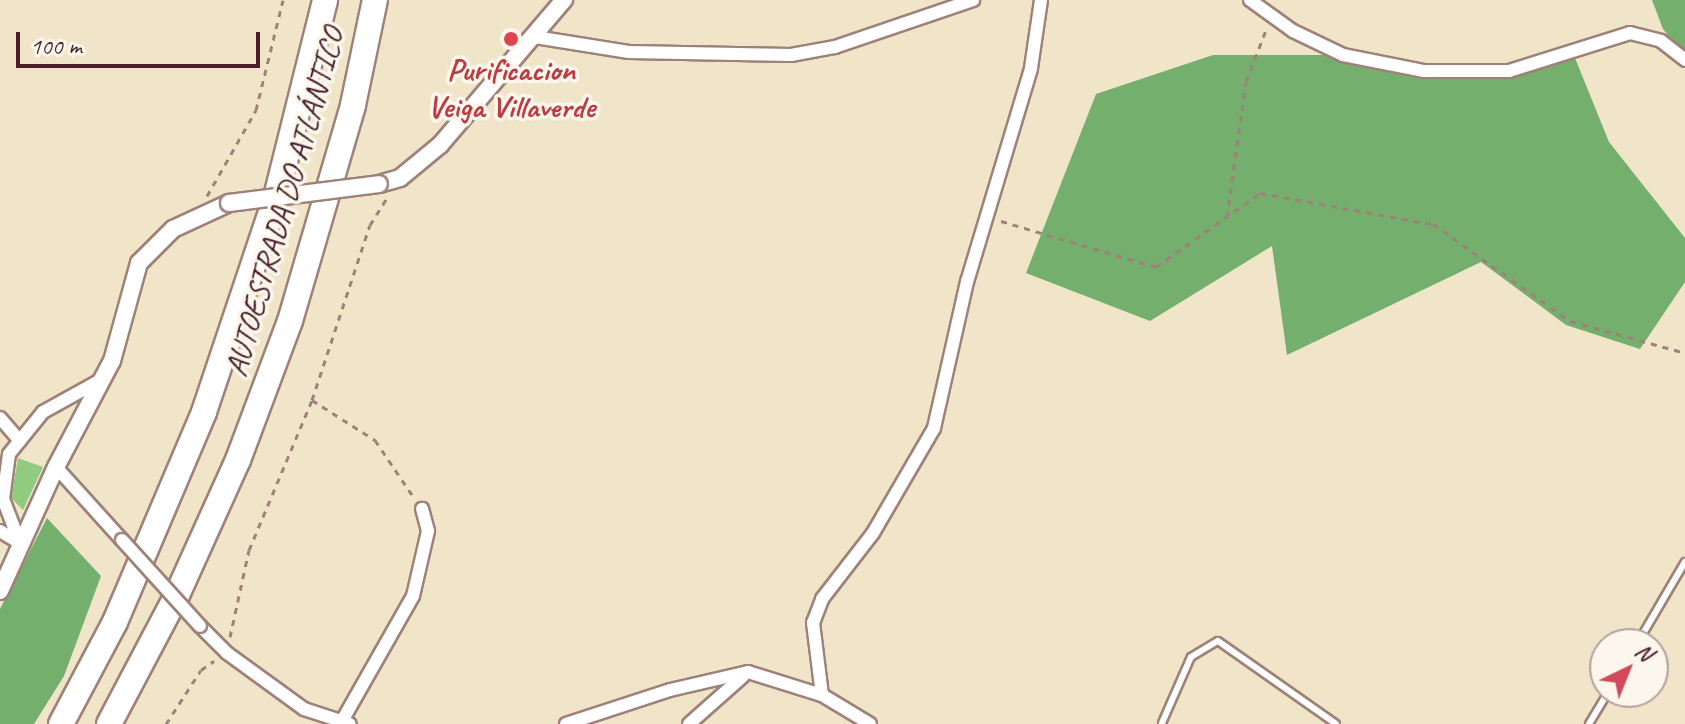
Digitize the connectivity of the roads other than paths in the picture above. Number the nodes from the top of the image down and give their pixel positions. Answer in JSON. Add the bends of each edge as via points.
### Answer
{"nodes":[{"id":1,"x":325,"y":0,"type":"edge"},
{"id":2,"x":375,"y":0,"type":"edge"},
{"id":3,"x":564,"y":0,"type":"edge"},
{"id":4,"x":973,"y":0,"type":"edge"},
{"id":5,"x":1041,"y":0,"type":"edge"},
{"id":6,"x":1250,"y":0,"type":"edge"},
{"id":7,"x":535,"y":37,"type":"junction"},
{"id":8,"x":1685,"y":60,"type":"edge"},
{"id":9,"x":103,"y":380,"type":"junction"},
{"id":10,"x":0,"y":418,"type":"edge"},
{"id":11,"x":20,"y":441,"type":"junction"},
{"id":12,"x":4,"y":454,"type":"edge"},
{"id":13,"x":56,"y":467,"type":"junction"},
{"id":14,"x":422,"y":509,"type":"road end"},
{"id":15,"x":0,"y":531,"type":"edge"},
{"id":16,"x":20,"y":543,"type":"junction"},
{"id":17,"x":1685,"y":562,"type":"edge"},
{"id":18,"x":0,"y":591,"type":"edge"},
{"id":19,"x":1646,"y":628,"type":"edge"},
{"id":20,"x":748,"y":672,"type":"junction"},
{"id":21,"x":822,"y":695,"type":"junction"},
{"id":22,"x":346,"y":723,"type":"edge"},
{"id":23,"x":1162,"y":723,"type":"edge"},
{"id":24,"x":61,"y":724,"type":"edge"},
{"id":25,"x":109,"y":724,"type":"edge"},
{"id":26,"x":566,"y":724,"type":"edge"},
{"id":27,"x":689,"y":724,"type":"edge"},
{"id":28,"x":870,"y":724,"type":"edge"},
{"id":29,"x":1336,"y":724,"type":"edge"}],
"edges":[{"from":1,"to":24,"type":"highway","name":"AUTOESTRADA DO ATLÁNTICO","via":[[276,197],[204,412],[115,622]]},
{"from":2,"to":25,"type":"highway","name":"AUTOESTRADA DO ATLÁNTICO","via":[[353,105],[290,321],[220,501]]},
{"from":3,"to":7,"type":"street"},
{"from":4,"to":7,"type":"street","via":[[835,47],[791,55],[629,52]]},
{"from":5,"to":21,"type":"street","via":[[1031,68],[967,282],[934,428],[873,533],[822,599],[813,623]]},
{"from":6,"to":8,"type":"street","via":[[1343,55],[1424,71],[1509,71],[1630,33],[1661,41]]},
{"from":7,"to":9,"type":"street","bridge":true,"via":[[440,145],[400,178],[229,203],[197,214],[159,239],[139,263]]},
{"from":9,"to":11,"type":"street","via":[[43,412]]},
{"from":9,"to":13,"type":"street"},
{"from":10,"to":11,"type":"street"},
{"from":11,"to":12,"type":"street"},
{"from":12,"to":16,"type":"street","via":[[3,499]]},
{"from":13,"to":16,"type":"street"},
{"from":13,"to":22,"type":"street","bridge":true,"via":[[227,653],[304,709]]},
{"from":14,"to":22,"type":"street","via":[[428,531],[413,596]]},
{"from":15,"to":16,"type":"street"},
{"from":16,"to":18,"type":"street"},
{"from":17,"to":19,"type":"lane"},
{"from":20,"to":21,"type":"street"},
{"from":20,"to":26,"type":"street","via":[[670,690]]},
{"from":20,"to":27,"type":"street"},
{"from":21,"to":28,"type":"street"},
{"from":23,"to":29,"type":"lane","via":[[1191,657],[1218,641]]}]}
